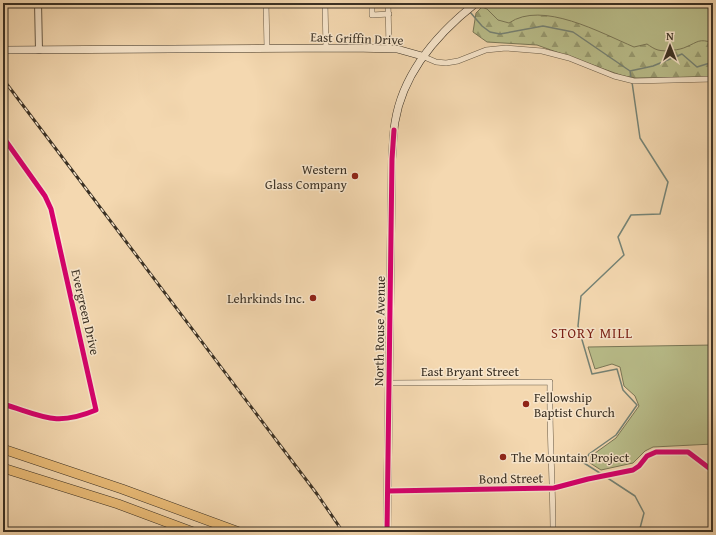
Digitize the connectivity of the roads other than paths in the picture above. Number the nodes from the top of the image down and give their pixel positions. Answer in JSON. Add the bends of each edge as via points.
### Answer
{"nodes":[{"id":1,"x":38,"y":3,"type":"edge"},
{"id":2,"x":266,"y":3,"type":"edge"},
{"id":3,"x":326,"y":3,"type":"edge"},
{"id":4,"x":372,"y":3,"type":"edge"},
{"id":5,"x":388,"y":3,"type":"edge"},
{"id":6,"x":475,"y":3,"type":"edge"},
{"id":7,"x":389,"y":14,"type":"junction"},
{"id":8,"x":267,"y":48,"type":"junction"},
{"id":9,"x":326,"y":48,"type":"junction"},
{"id":10,"x":388,"y":48,"type":"junction"},
{"id":11,"x":3,"y":50,"type":"edge"},
{"id":12,"x":39,"y":50,"type":"junction"},
{"id":13,"x":422,"y":56,"type":"junction"},
{"id":14,"x":713,"y":79,"type":"edge"},
{"id":15,"x":3,"y":137,"type":"edge"},
{"id":16,"x":389,"y":383,"type":"junction"},
{"id":17,"x":3,"y":404,"type":"edge"},
{"id":18,"x":3,"y":449,"type":"edge"},
{"id":19,"x":3,"y":468,"type":"edge"},
{"id":20,"x":713,"y":471,"type":"edge"},
{"id":21,"x":553,"y":488,"type":"junction"},
{"id":22,"x":388,"y":491,"type":"junction"},
{"id":23,"x":193,"y":532,"type":"edge"},
{"id":24,"x":239,"y":532,"type":"edge"},
{"id":25,"x":387,"y":532,"type":"edge"},
{"id":26,"x":553,"y":532,"type":"edge"}],
"edges":[{"from":1,"to":12,"type":"street"},
{"from":2,"to":8,"type":"street"},
{"from":3,"to":9,"type":"street"},
{"from":4,"to":7,"type":"street","via":[[372,15]]},
{"from":5,"to":7,"type":"street"},
{"from":6,"to":13,"type":"main road","name":"North Rouse Avenue"},
{"from":7,"to":10,"type":"street"},
{"from":8,"to":9,"type":"main road","name":"East Griffin Drive"},
{"from":8,"to":12,"type":"main road","name":"East Griffin Drive"},
{"from":9,"to":10,"type":"main road","name":"East Griffin Drive"},
{"from":10,"to":13,"type":"main road","name":"East Griffin Drive"},
{"from":11,"to":12,"type":"main road","name":"East Griffin Drive"},
{"from":13,"to":14,"type":"street","name":"East Griffin Drive","via":[[446,63],[486,50],[506,48],[542,51],[627,79]]},
{"from":13,"to":16,"type":"main road","name":"North Rouse Avenue","via":[[405,88],[394,130]]},
{"from":15,"to":17,"type":"street","name":"Evergreen Drive","via":[[45,196],[50,209],[96,410],[60,420]]},
{"from":16,"to":21,"type":"street","name":"East Bryant Street","via":[[550,382]]},
{"from":16,"to":22,"type":"main road","name":"North Rouse Avenue"},
{"from":18,"to":24,"type":"highway"},
{"from":19,"to":23,"type":"highway","via":[[118,504]]},
{"from":20,"to":21,"type":"street","name":"Bond Street","via":[[688,452],[656,452],[647,456],[634,469]]},
{"from":21,"to":22,"type":"street","name":"Bond Street"},
{"from":21,"to":26,"type":"street"},
{"from":22,"to":25,"type":"main road","name":"North Rouse Avenue"}]}
